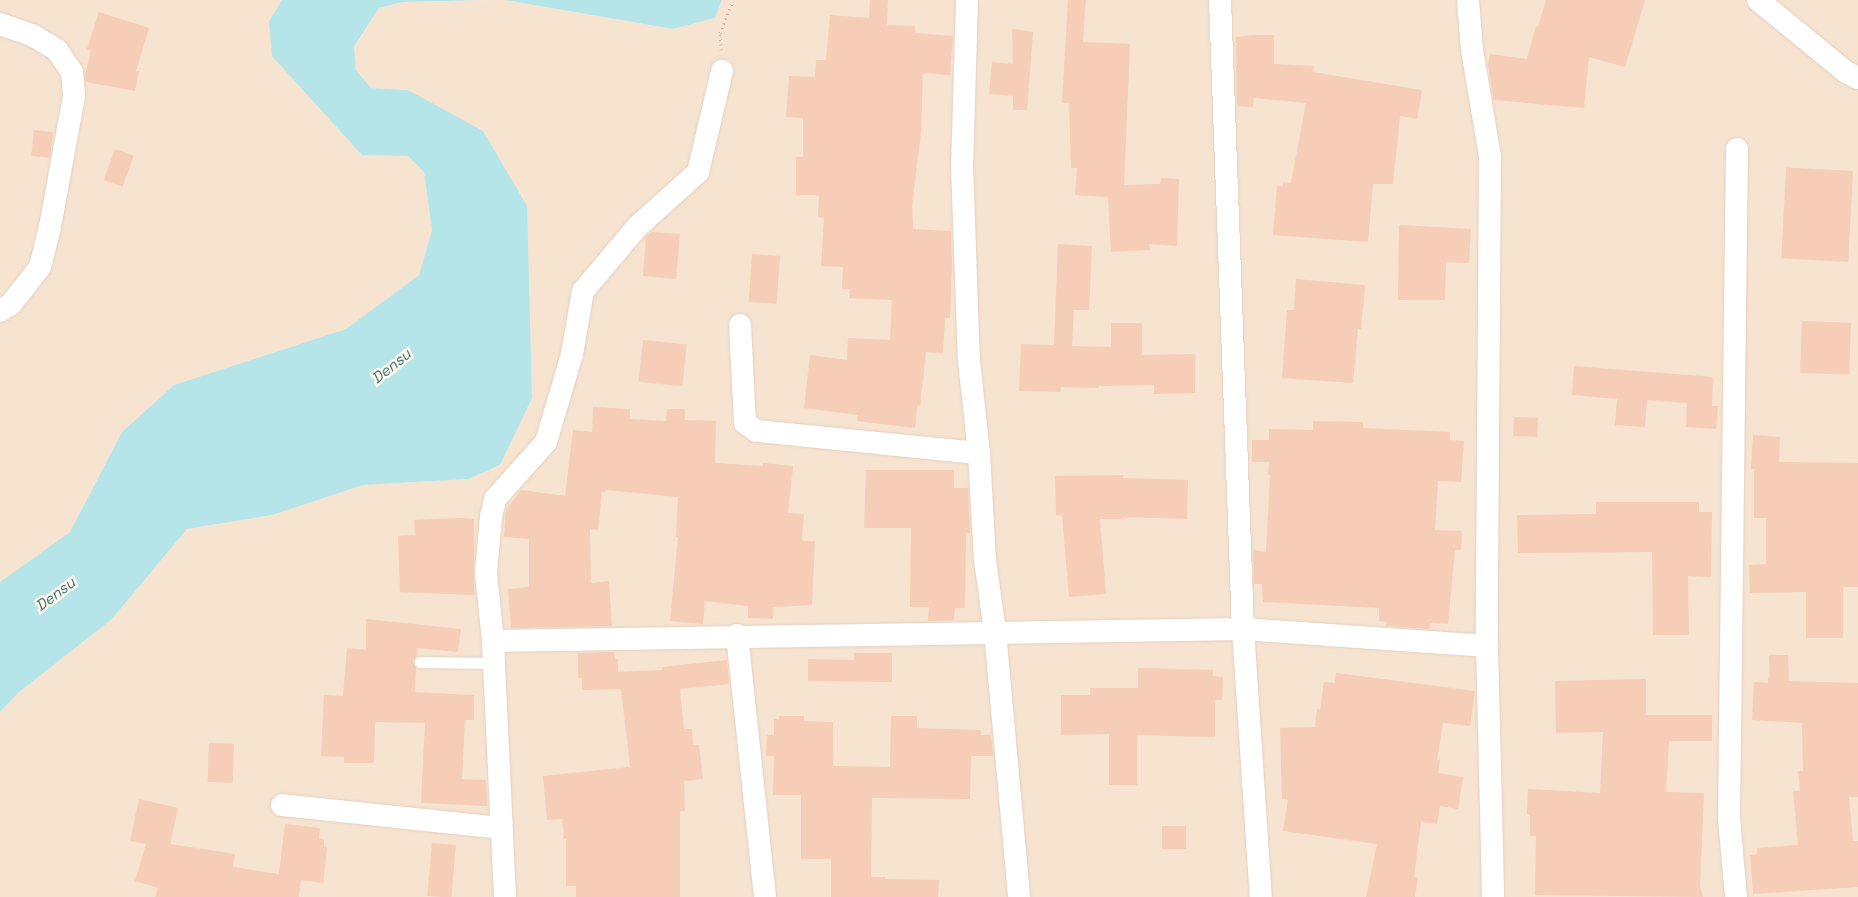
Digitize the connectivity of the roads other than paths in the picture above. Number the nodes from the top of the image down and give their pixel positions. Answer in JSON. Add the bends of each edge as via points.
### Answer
{"nodes":[{"id":1,"x":967,"y":0,"type":"edge"},
{"id":2,"x":1220,"y":0,"type":"edge"},
{"id":3,"x":1468,"y":0,"type":"edge"},
{"id":4,"x":1758,"y":0,"type":"edge"},
{"id":5,"x":0,"y":24,"type":"edge"},
{"id":6,"x":722,"y":71,"type":"road end"},
{"id":7,"x":1858,"y":78,"type":"edge"},
{"id":8,"x":1736,"y":149,"type":"dead end"},
{"id":9,"x":0,"y":312,"type":"edge"},
{"id":10,"x":740,"y":325,"type":"dead end"},
{"id":11,"x":979,"y":453,"type":"junction"},
{"id":12,"x":1243,"y":629,"type":"junction"},
{"id":13,"x":995,"y":632,"type":"junction"},
{"id":14,"x":737,"y":635,"type":"junction"},
{"id":15,"x":493,"y":641,"type":"junction"},
{"id":16,"x":1487,"y":646,"type":"junction"},
{"id":17,"x":420,"y":662,"type":"dead end"},
{"id":18,"x":494,"y":663,"type":"junction"},
{"id":19,"x":282,"y":805,"type":"dead end"},
{"id":20,"x":501,"y":828,"type":"junction"},
{"id":21,"x":505,"y":897,"type":"edge"},
{"id":22,"x":765,"y":897,"type":"edge"},
{"id":23,"x":1019,"y":897,"type":"edge"},
{"id":24,"x":1261,"y":897,"type":"edge"},
{"id":25,"x":1494,"y":897,"type":"edge"},
{"id":26,"x":1736,"y":897,"type":"edge"}],
"edges":[{"from":1,"to":11,"type":"street","via":[[962,164],[969,361]]},
{"from":2,"to":12,"type":"street"},
{"from":3,"to":16,"type":"street","via":[[1472,50],[1490,156]]},
{"from":4,"to":7,"type":"street","via":[[1846,72]]},
{"from":5,"to":9,"type":"street","via":[[32,34],[57,50],[72,72],[74,96],[40,267]]},
{"from":6,"to":15,"type":"street","via":[[698,172],[636,228],[583,291],[572,354],[546,442],[495,499],[486,573]]},
{"from":8,"to":26,"type":"street","via":[[1729,819]]},
{"from":10,"to":11,"type":"street","via":[[745,423],[757,431]]},
{"from":11,"to":13,"type":"street","via":[[985,560]]},
{"from":12,"to":13,"type":"street"},
{"from":12,"to":16,"type":"street"},
{"from":12,"to":24,"type":"street"},
{"from":13,"to":14,"type":"street"},
{"from":13,"to":23,"type":"street"},
{"from":14,"to":15,"type":"street"},
{"from":14,"to":22,"type":"street"},
{"from":15,"to":18,"type":"street"},
{"from":16,"to":25,"type":"street"},
{"from":17,"to":18,"type":"lane"},
{"from":18,"to":20,"type":"street"},
{"from":19,"to":20,"type":"street"},
{"from":20,"to":21,"type":"street"}]}
